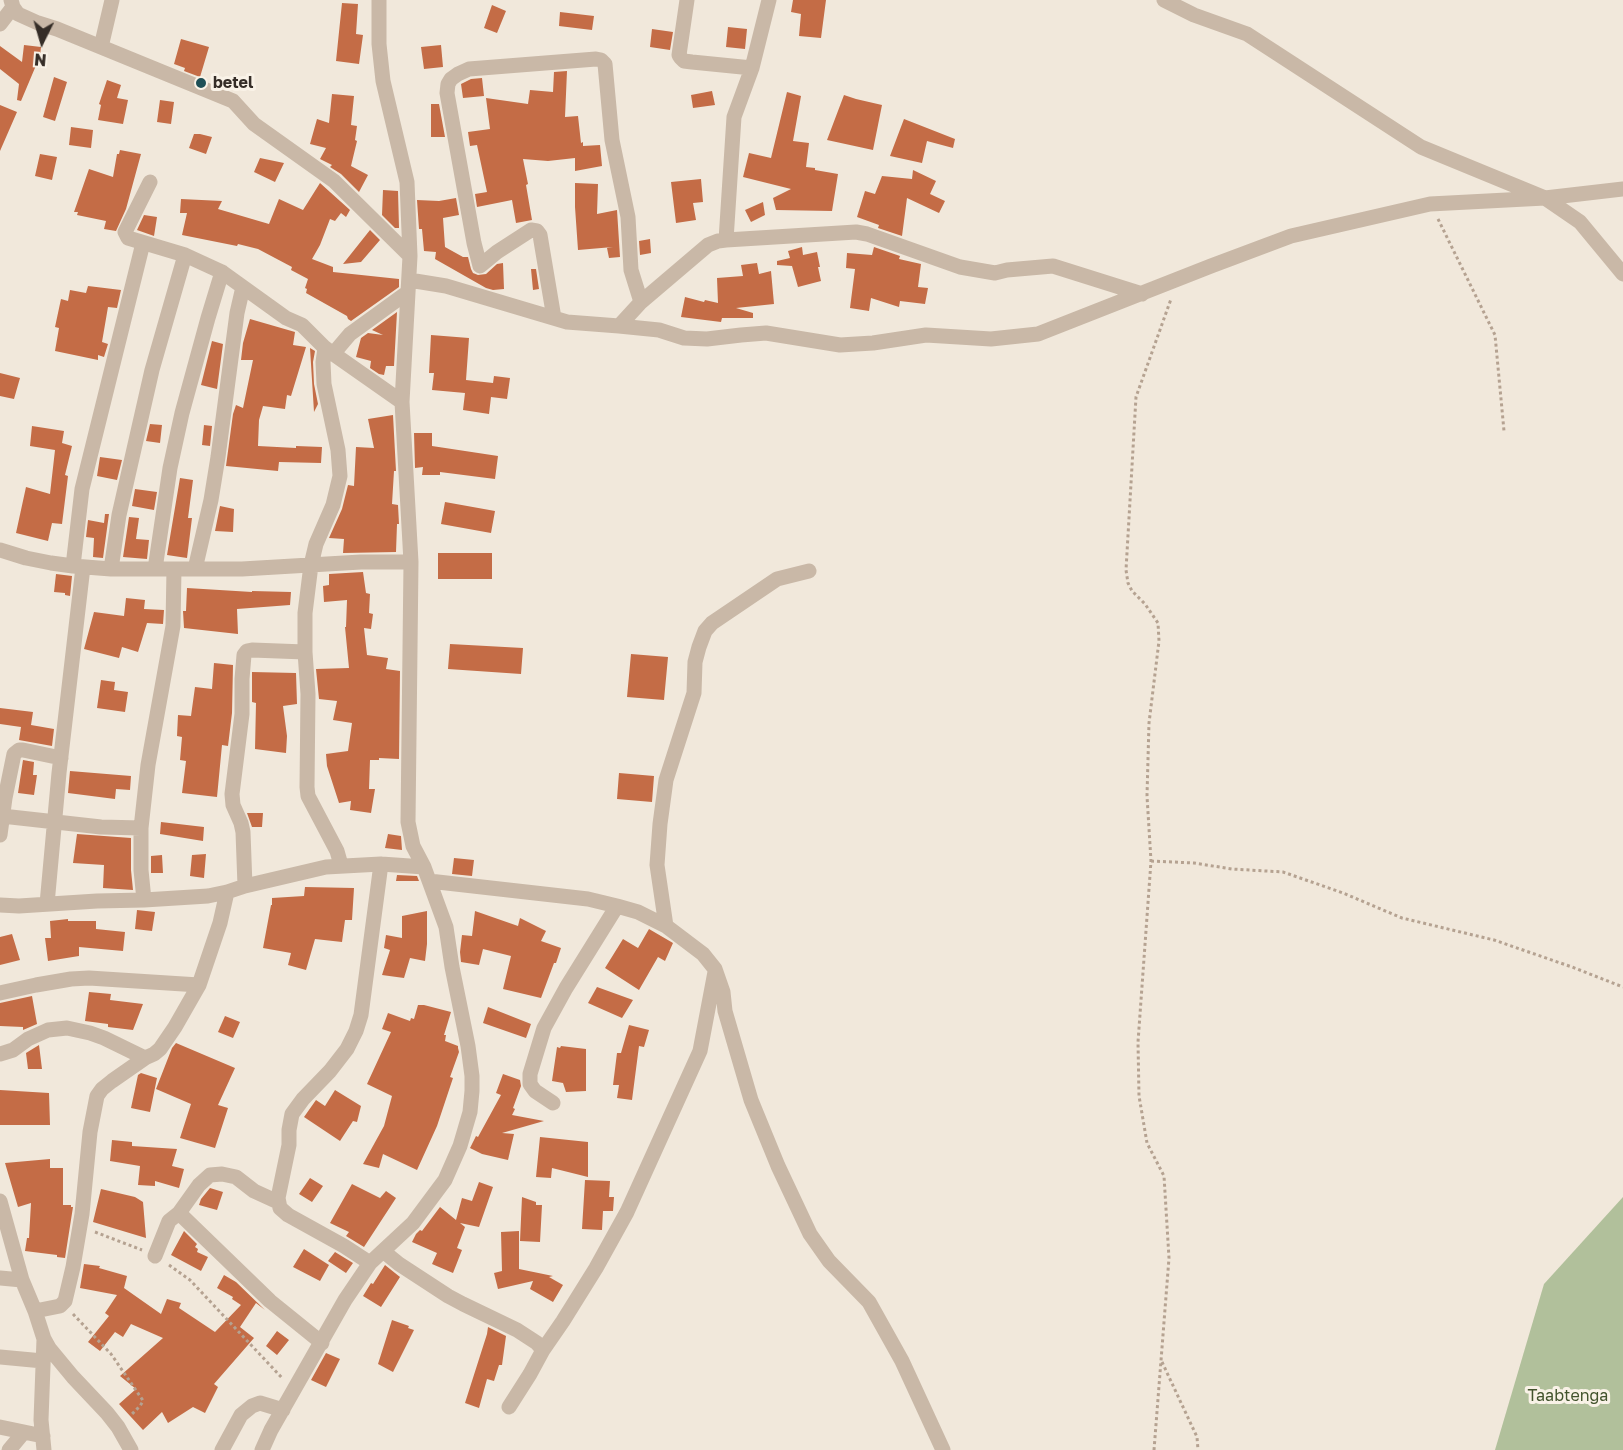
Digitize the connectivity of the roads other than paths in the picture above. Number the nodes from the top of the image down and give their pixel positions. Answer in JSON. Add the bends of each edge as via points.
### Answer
{"nodes":[{"id":1,"x":112,"y":0,"type":"edge"},
{"id":2,"x":379,"y":0,"type":"edge"},
{"id":3,"x":687,"y":0,"type":"edge"},
{"id":4,"x":769,"y":0,"type":"edge"},
{"id":5,"x":1164,"y":0,"type":"edge"},
{"id":6,"x":12,"y":4,"type":"edge"},
{"id":7,"x":0,"y":24,"type":"edge"},
{"id":8,"x":101,"y":47,"type":"junction"},
{"id":9,"x":752,"y":68,"type":"junction"},
{"id":10,"x":150,"y":182,"type":"dead end"},
{"id":11,"x":1623,"y":189,"type":"edge"},
{"id":12,"x":1545,"y":198,"type":"junction"},
{"id":13,"x":726,"y":240,"type":"junction"},
{"id":14,"x":143,"y":243,"type":"junction"},
{"id":15,"x":185,"y":255,"type":"junction"},
{"id":16,"x":410,"y":256,"type":"junction"},
{"id":17,"x":480,"y":266,"type":"junction"},
{"id":18,"x":222,"y":272,"type":"junction"},
{"id":19,"x":1623,"y":274,"type":"edge"},
{"id":20,"x":243,"y":286,"type":"junction"},
{"id":21,"x":408,"y":286,"type":"junction"},
{"id":22,"x":472,"y":293,"type":"junction"},
{"id":23,"x":1142,"y":294,"type":"junction"},
{"id":24,"x":641,"y":302,"type":"junction"},
{"id":25,"x":554,"y":318,"type":"junction"},
{"id":26,"x":619,"y":326,"type":"junction"},
{"id":27,"x":329,"y":351,"type":"junction"},
{"id":28,"x":402,"y":402,"type":"junction"},
{"id":29,"x":0,"y":550,"type":"edge"},
{"id":30,"x":411,"y":562,"type":"junction"},
{"id":31,"x":311,"y":565,"type":"junction"},
{"id":32,"x":78,"y":567,"type":"junction"},
{"id":33,"x":111,"y":569,"type":"junction"},
{"id":34,"x":174,"y":569,"type":"junction"},
{"id":35,"x":195,"y":569,"type":"junction"},
{"id":36,"x":155,"y":570,"type":"junction"},
{"id":37,"x":808,"y":571,"type":"dead end"},
{"id":38,"x":305,"y":652,"type":"junction"},
{"id":39,"x":61,"y":758,"type":"junction"},
{"id":40,"x":2,"y":816,"type":"junction"},
{"id":41,"x":54,"y":821,"type":"junction"},
{"id":42,"x":141,"y":828,"type":"junction"},
{"id":43,"x":0,"y":835,"type":"edge"},
{"id":44,"x":381,"y":864,"type":"junction"},
{"id":45,"x":341,"y":866,"type":"junction"},
{"id":46,"x":426,"y":874,"type":"junction"},
{"id":47,"x":244,"y":886,"type":"junction"},
{"id":48,"x":227,"y":892,"type":"junction"},
{"id":49,"x":144,"y":900,"type":"junction"},
{"id":50,"x":47,"y":904,"type":"junction"},
{"id":51,"x":0,"y":905,"type":"edge"},
{"id":52,"x":617,"y":906,"type":"junction"},
{"id":53,"x":666,"y":926,"type":"junction"},
{"id":54,"x":715,"y":969,"type":"junction"},
{"id":55,"x":199,"y":985,"type":"junction"},
{"id":56,"x":0,"y":993,"type":"edge"},
{"id":57,"x":0,"y":1054,"type":"edge"},
{"id":58,"x":145,"y":1058,"type":"junction"},
{"id":59,"x":553,"y":1103,"type":"dead end"},
{"id":60,"x":0,"y":1201,"type":"edge"},
{"id":61,"x":278,"y":1202,"type":"junction"},
{"id":62,"x":179,"y":1213,"type":"junction"},
{"id":63,"x":383,"y":1251,"type":"junction"},
{"id":64,"x":155,"y":1256,"type":"road end"},
{"id":65,"x":370,"y":1263,"type":"junction"},
{"id":66,"x":0,"y":1278,"type":"edge"},
{"id":67,"x":22,"y":1280,"type":"junction"},
{"id":68,"x":35,"y":1311,"type":"junction"},
{"id":69,"x":44,"y":1339,"type":"junction"},
{"id":70,"x":322,"y":1343,"type":"junction"},
{"id":71,"x":543,"y":1350,"type":"junction"},
{"id":72,"x":0,"y":1357,"type":"edge"},
{"id":73,"x":43,"y":1361,"type":"junction"},
{"id":74,"x":509,"y":1407,"type":"dead end"},
{"id":75,"x":283,"y":1410,"type":"junction"},
{"id":76,"x":0,"y":1427,"type":"edge"},
{"id":77,"x":24,"y":1432,"type":"junction"},
{"id":78,"x":44,"y":1443,"type":"edge"},
{"id":79,"x":9,"y":1450,"type":"edge"},
{"id":80,"x":131,"y":1450,"type":"edge"},
{"id":81,"x":222,"y":1450,"type":"edge"},
{"id":82,"x":262,"y":1450,"type":"edge"},
{"id":83,"x":944,"y":1450,"type":"edge"}],
"edges":[{"from":1,"to":8,"type":"street"},
{"from":2,"to":16,"type":"street","via":[[383,81],[406,182]]},
{"from":3,"to":9,"type":"street","via":[[681,58]]},
{"from":4,"to":9,"type":"street"},
{"from":5,"to":12,"type":"street","via":[[1247,34],[1421,147]]},
{"from":6,"to":7,"type":"street"},
{"from":6,"to":8,"type":"street","via":[[18,14]]},
{"from":8,"to":16,"type":"street","via":[[233,101],[254,124],[334,181]]},
{"from":9,"to":13,"type":"street","via":[[734,117]]},
{"from":10,"to":14,"type":"street","via":[[125,232],[128,238]]},
{"from":11,"to":12,"type":"street"},
{"from":12,"to":19,"type":"street","via":[[1580,222]]},
{"from":12,"to":23,"type":"street","via":[[1430,204],[1291,236]]},
{"from":13,"to":23,"type":"street","via":[[856,232],[960,267],[995,273],[1053,266]]},
{"from":13,"to":24,"type":"street","via":[[703,248]]},
{"from":14,"to":15,"type":"street"},
{"from":14,"to":32,"type":"street","via":[[82,489]]},
{"from":15,"to":18,"type":"street"},
{"from":15,"to":33,"type":"street","via":[[152,370],[119,515]]},
{"from":16,"to":21,"type":"street"},
{"from":17,"to":22,"type":"street"},
{"from":17,"to":24,"type":"street","via":[[448,84],[469,69],[601,60],[605,64],[612,140],[627,217],[631,270]]},
{"from":17,"to":25,"type":"street","via":[[531,230],[537,231]]},
{"from":18,"to":20,"type":"street"},
{"from":18,"to":36,"type":"street","via":[[182,413]]},
{"from":20,"to":27,"type":"street","via":[[302,325]]},
{"from":20,"to":35,"type":"street","via":[[211,500]]},
{"from":21,"to":22,"type":"street","via":[[446,286]]},
{"from":21,"to":27,"type":"street"},
{"from":21,"to":28,"type":"street"},
{"from":22,"to":25,"type":"street"},
{"from":23,"to":26,"type":"street","via":[[1038,334],[991,339],[926,335],[840,345],[766,333],[684,338],[658,330]]},
{"from":24,"to":26,"type":"street"},
{"from":25,"to":26,"type":"street"},
{"from":27,"to":28,"type":"street"},
{"from":27,"to":31,"type":"street","via":[[323,362],[324,384],[340,476]]},
{"from":28,"to":30,"type":"street"},
{"from":29,"to":32,"type":"street"},
{"from":30,"to":31,"type":"street"},
{"from":30,"to":46,"type":"street","via":[[408,822],[413,846]]},
{"from":31,"to":35,"type":"street"},
{"from":31,"to":38,"type":"street"},
{"from":32,"to":33,"type":"street"},
{"from":32,"to":39,"type":"street"},
{"from":33,"to":36,"type":"street"},
{"from":34,"to":35,"type":"street"},
{"from":34,"to":36,"type":"street"},
{"from":34,"to":42,"type":"street","via":[[173,626]]},
{"from":37,"to":53,"type":"street","via":[[777,579],[705,631],[695,662],[694,693],[666,780],[660,824],[657,866]]},
{"from":38,"to":45,"type":"street","via":[[308,796]]},
{"from":38,"to":47,"type":"street","via":[[252,650],[244,655],[242,714],[232,795],[242,823]]},
{"from":39,"to":40,"type":"street","via":[[16,752]]},
{"from":39,"to":41,"type":"street"},
{"from":40,"to":41,"type":"street"},
{"from":40,"to":43,"type":"street"},
{"from":41,"to":42,"type":"street"},
{"from":41,"to":50,"type":"street"},
{"from":42,"to":49,"type":"street"},
{"from":44,"to":45,"type":"street"},
{"from":44,"to":46,"type":"street"},
{"from":44,"to":61,"type":"street","via":[[356,1032],[330,1071],[292,1114]]},
{"from":45,"to":47,"type":"street"},
{"from":46,"to":52,"type":"street"},
{"from":46,"to":63,"type":"street","via":[[446,927],[472,1076],[470,1112],[445,1180],[413,1223]]},
{"from":47,"to":48,"type":"street"},
{"from":48,"to":49,"type":"street"},
{"from":48,"to":55,"type":"street"},
{"from":49,"to":50,"type":"street"},
{"from":50,"to":51,"type":"street"},
{"from":52,"to":53,"type":"street"},
{"from":52,"to":59,"type":"street","via":[[544,1028],[530,1084]]},
{"from":53,"to":54,"type":"street","via":[[703,954]]},
{"from":54,"to":71,"type":"street","via":[[700,1051],[627,1212]]},
{"from":54,"to":83,"type":"street","via":[[751,1100],[810,1234],[829,1261],[869,1302]]},
{"from":55,"to":56,"type":"street","via":[[89,978]]},
{"from":55,"to":58,"type":"street","via":[[164,1044]]},
{"from":57,"to":58,"type":"street","via":[[48,1030],[67,1028],[104,1038]]},
{"from":58,"to":68,"type":"street","via":[[97,1096],[80,1227],[63,1304]]},
{"from":60,"to":67,"type":"street"},
{"from":61,"to":62,"type":"street","via":[[236,1177],[215,1174],[205,1179]]},
{"from":61,"to":65,"type":"street","via":[[288,1215]]},
{"from":62,"to":64,"type":"street","via":[[169,1221]]},
{"from":62,"to":70,"type":"street","via":[[270,1301]]},
{"from":63,"to":65,"type":"street"},
{"from":63,"to":71,"type":"street","via":[[448,1296],[517,1330]]},
{"from":65,"to":70,"type":"street"},
{"from":66,"to":67,"type":"street"},
{"from":67,"to":68,"type":"street"},
{"from":68,"to":69,"type":"street"},
{"from":69,"to":73,"type":"street"},
{"from":69,"to":80,"type":"street","via":[[118,1427]]},
{"from":70,"to":75,"type":"street"},
{"from":71,"to":74,"type":"street"},
{"from":72,"to":73,"type":"street"},
{"from":73,"to":78,"type":"street"},
{"from":75,"to":81,"type":"street","via":[[260,1403],[252,1406],[241,1415]]},
{"from":75,"to":82,"type":"street"},
{"from":76,"to":77,"type":"street"},
{"from":77,"to":78,"type":"street"},
{"from":77,"to":79,"type":"street"}]}
